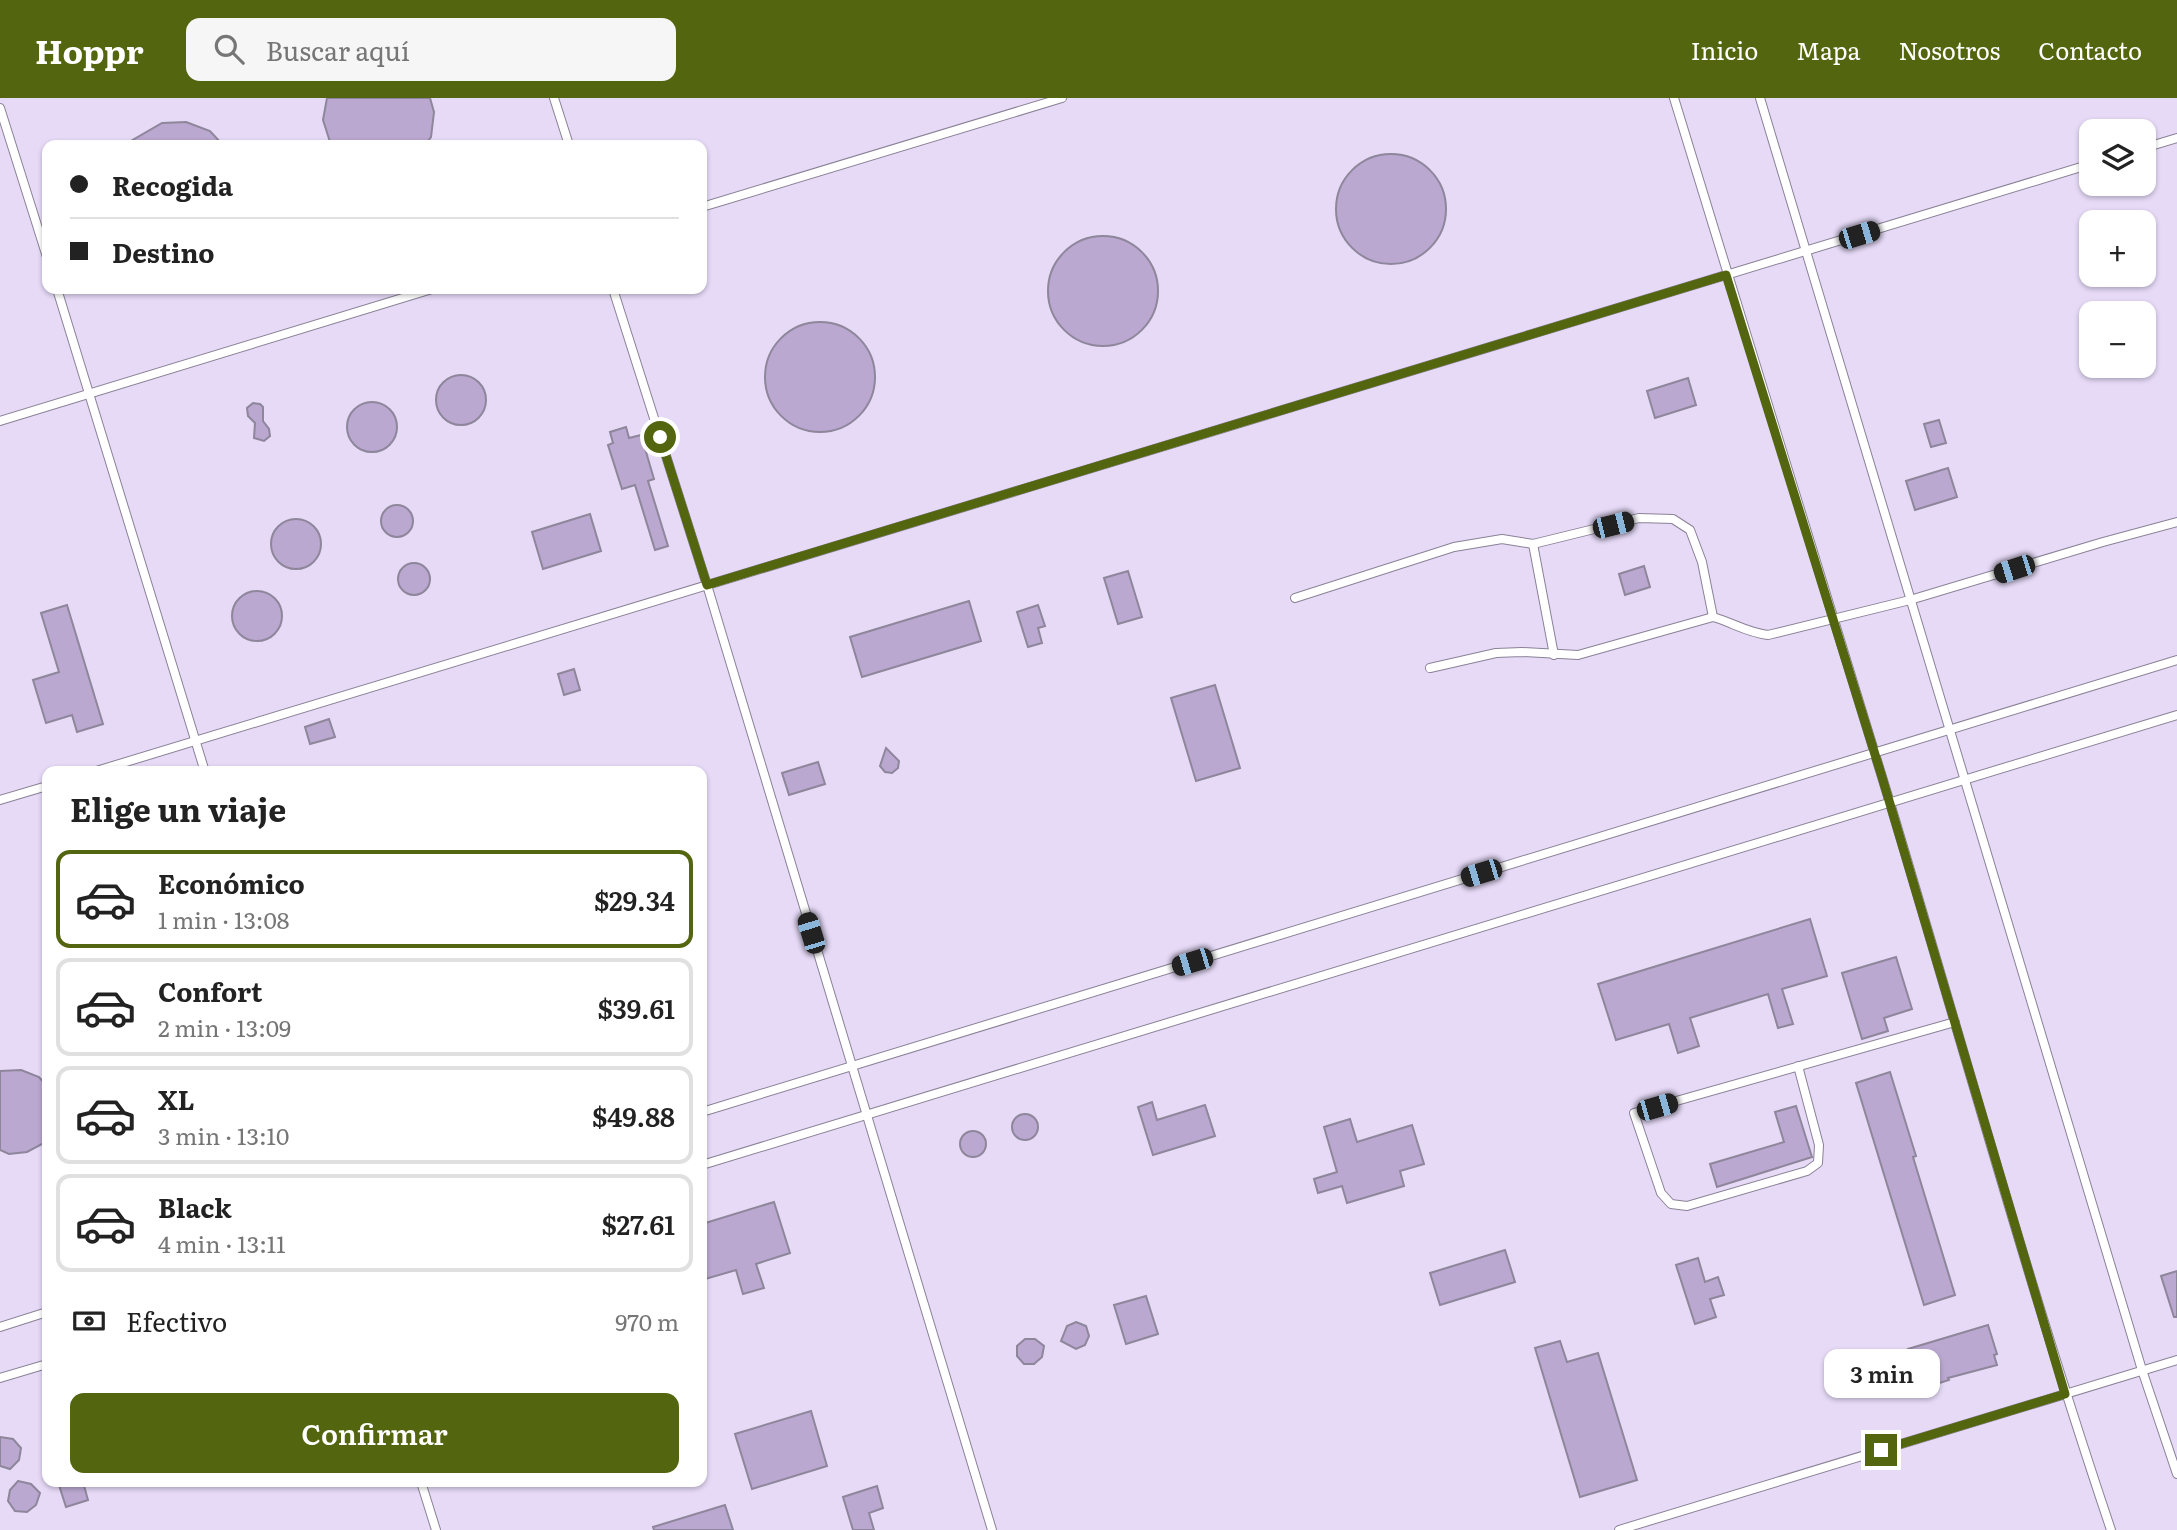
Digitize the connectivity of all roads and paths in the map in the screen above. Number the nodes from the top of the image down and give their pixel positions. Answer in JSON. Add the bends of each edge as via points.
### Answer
{"nodes":[{"id":1,"x":554,"y":98,"type":"edge"},
{"id":2,"x":1062,"y":98,"type":"edge"},
{"id":3,"x":1674,"y":98,"type":"edge"},
{"id":4,"x":1760,"y":98,"type":"edge"},
{"id":5,"x":0,"y":108,"type":"edge"},
{"id":6,"x":2177,"y":138,"type":"edge"},
{"id":7,"x":567,"y":140,"type":"edge"},
{"id":8,"x":2156,"y":144,"type":"edge"},
{"id":9,"x":2079,"y":168,"type":"edge"},
{"id":10,"x":707,"y":205,"type":"edge"},
{"id":11,"x":42,"y":241,"type":"edge"},
{"id":12,"x":1807,"y":250,"type":"junction"},
{"id":13,"x":1726,"y":275,"type":"junction"},
{"id":14,"x":59,"y":294,"type":"edge"},
{"id":15,"x":416,"y":294,"type":"edge"},
{"id":16,"x":615,"y":294,"type":"edge"},
{"id":17,"x":90,"y":393,"type":"junction"},
{"id":18,"x":0,"y":421,"type":"edge"},
{"id":19,"x":2177,"y":522,"type":"edge"},
{"id":20,"x":1533,"y":544,"type":"junction"},
{"id":21,"x":707,"y":585,"type":"junction"},
{"id":22,"x":1295,"y":598,"type":"dead end"},
{"id":23,"x":1910,"y":600,"type":"junction"},
{"id":24,"x":1713,"y":617,"type":"junction"},
{"id":25,"x":1833,"y":619,"type":"junction"},
{"id":26,"x":1554,"y":655,"type":"junction"},
{"id":27,"x":2177,"y":660,"type":"edge"},
{"id":28,"x":1430,"y":668,"type":"dead end"},
{"id":29,"x":2177,"y":715,"type":"edge"},
{"id":30,"x":1948,"y":730,"type":"junction"},
{"id":31,"x":195,"y":741,"type":"junction"},
{"id":32,"x":1875,"y":753,"type":"junction"},
{"id":33,"x":113,"y":766,"type":"edge"},
{"id":34,"x":203,"y":766,"type":"edge"},
{"id":35,"x":1964,"y":780,"type":"junction"},
{"id":36,"x":42,"y":787,"type":"edge"},
{"id":37,"x":0,"y":800,"type":"edge"},
{"id":38,"x":1890,"y":802,"type":"junction"},
{"id":39,"x":1955,"y":1022,"type":"junction"},
{"id":40,"x":851,"y":1066,"type":"junction"},
{"id":41,"x":1798,"y":1066,"type":"junction"},
{"id":42,"x":707,"y":1110,"type":"edge"},
{"id":43,"x":866,"y":1115,"type":"junction"},
{"id":44,"x":707,"y":1163,"type":"edge"},
{"id":45,"x":42,"y":1314,"type":"edge"},
{"id":46,"x":0,"y":1327,"type":"edge"},
{"id":47,"x":2177,"y":1360,"type":"edge"},
{"id":48,"x":42,"y":1365,"type":"edge"},
{"id":49,"x":2142,"y":1370,"type":"junction"},
{"id":50,"x":0,"y":1378,"type":"edge"},
{"id":51,"x":2065,"y":1394,"type":"junction"},
{"id":52,"x":2177,"y":1474,"type":"edge"},
{"id":53,"x":423,"y":1487,"type":"edge"},
{"id":54,"x":436,"y":1530,"type":"edge"},
{"id":55,"x":992,"y":1530,"type":"edge"},
{"id":56,"x":1619,"y":1530,"type":"edge"},
{"id":57,"x":2111,"y":1530,"type":"edge"}],
"edges":[{"from":1,"to":7,"type":"lane"},
{"from":2,"to":10,"type":"lane"},
{"from":3,"to":13,"type":"lane"},
{"from":4,"to":12,"type":"lane"},
{"from":5,"to":11,"type":"lane"},
{"from":6,"to":8,"type":"lane"},
{"from":9,"to":12,"type":"lane"},
{"from":12,"to":13,"type":"lane"},
{"from":12,"to":23,"type":"lane"},
{"from":13,"to":21,"type":"lane"},
{"from":13,"to":25,"type":"lane"},
{"from":14,"to":17,"type":"lane"},
{"from":15,"to":17,"type":"lane"},
{"from":16,"to":21,"type":"lane"},
{"from":17,"to":18,"type":"lane"},
{"from":17,"to":31,"type":"lane"},
{"from":19,"to":23,"type":"lane"},
{"from":20,"to":22,"type":"lane","via":[[1502,540],[1454,547]]},
{"from":20,"to":24,"type":"lane","via":[[1639,518],[1673,519],[1690,530]]},
{"from":20,"to":26,"type":"lane"},
{"from":21,"to":31,"type":"lane"},
{"from":21,"to":40,"type":"lane"},
{"from":23,"to":25,"type":"lane"},
{"from":23,"to":30,"type":"lane"},
{"from":24,"to":25,"type":"lane","via":[[1747,632],[1768,635]]},
{"from":24,"to":26,"type":"lane","via":[[1578,655]]},
{"from":25,"to":32,"type":"lane"},
{"from":26,"to":28,"type":"lane","via":[[1496,653]]},
{"from":27,"to":30,"type":"lane"},
{"from":29,"to":35,"type":"lane"},
{"from":30,"to":32,"type":"lane"},
{"from":30,"to":35,"type":"lane"},
{"from":31,"to":33,"type":"lane"},
{"from":31,"to":34,"type":"lane"},
{"from":32,"to":38,"type":"lane"},
{"from":32,"to":40,"type":"lane"},
{"from":35,"to":38,"type":"lane"},
{"from":35,"to":49,"type":"lane"},
{"from":36,"to":37,"type":"lane"},
{"from":38,"to":39,"type":"lane"},
{"from":38,"to":43,"type":"lane"},
{"from":39,"to":41,"type":"lane"},
{"from":39,"to":51,"type":"lane"},
{"from":40,"to":42,"type":"lane"},
{"from":40,"to":43,"type":"lane"},
{"from":41,"to":41,"type":"lane","via":[[1634,1113],[1661,1193],[1671,1204],[1687,1206],[1807,1171],[1818,1163],[1819,1145]]},
{"from":43,"to":44,"type":"lane"},
{"from":43,"to":55,"type":"lane"},
{"from":45,"to":46,"type":"lane"},
{"from":47,"to":49,"type":"lane"},
{"from":48,"to":50,"type":"lane"},
{"from":49,"to":51,"type":"lane"},
{"from":49,"to":52,"type":"lane"},
{"from":51,"to":56,"type":"lane"},
{"from":51,"to":57,"type":"lane"},
{"from":53,"to":54,"type":"lane"}]}
